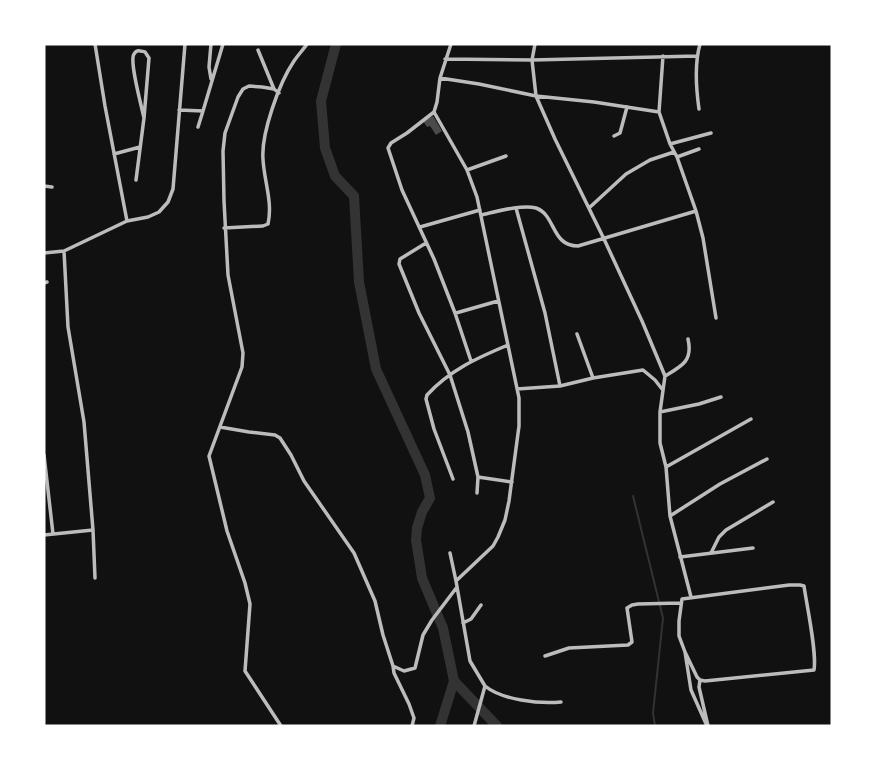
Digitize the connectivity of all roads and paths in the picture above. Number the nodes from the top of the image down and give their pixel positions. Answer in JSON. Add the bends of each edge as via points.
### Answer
{"nodes":[{"id":1,"x":95,"y":44,"type":"edge"},
{"id":2,"x":185,"y":44,"type":"edge"},
{"id":3,"x":211,"y":44,"type":"edge"},
{"id":4,"x":223,"y":44,"type":"edge"},
{"id":5,"x":451,"y":44,"type":"edge"},
{"id":6,"x":535,"y":44,"type":"edge"},
{"id":7,"x":700,"y":44,"type":"edge"},
{"id":8,"x":305,"y":45,"type":"edge"},
{"id":9,"x":258,"y":50,"type":"dead end"},
{"id":10,"x":697,"y":55,"type":"junction"},
{"id":11,"x":663,"y":56,"type":"junction"},
{"id":12,"x":445,"y":60,"type":"junction"},
{"id":13,"x":531,"y":60,"type":"junction"},
{"id":14,"x":440,"y":78,"type":"junction"},
{"id":15,"x":212,"y":82,"type":"junction"},
{"id":16,"x":148,"y":83,"type":"junction"},
{"id":17,"x":136,"y":86,"type":"junction"},
{"id":18,"x":274,"y":89,"type":"junction"},
{"id":19,"x":279,"y":93,"type":"junction"},
{"id":20,"x":536,"y":96,"type":"junction"},
{"id":21,"x":627,"y":107,"type":"junction"},
{"id":22,"x":699,"y":109,"type":"dead end"},
{"id":23,"x":179,"y":110,"type":"junction"},
{"id":24,"x":203,"y":111,"type":"junction"},
{"id":25,"x":434,"y":112,"type":"junction"},
{"id":26,"x":659,"y":112,"type":"junction"},
{"id":27,"x":144,"y":118,"type":"junction"},
{"id":28,"x":198,"y":127,"type":"dead end"},
{"id":29,"x":711,"y":133,"type":"dead end"},
{"id":30,"x":614,"y":136,"type":"dead end"},
{"id":31,"x":670,"y":144,"type":"junction"},
{"id":32,"x":140,"y":147,"type":"junction"},
{"id":33,"x":699,"y":149,"type":"dead end"},
{"id":34,"x":674,"y":152,"type":"junction"},
{"id":35,"x":114,"y":154,"type":"junction"},
{"id":36,"x":506,"y":156,"type":"dead end"},
{"id":37,"x":677,"y":157,"type":"junction"},
{"id":38,"x":467,"y":170,"type":"junction"},
{"id":39,"x":136,"y":180,"type":"dead end"},
{"id":40,"x":44,"y":186,"type":"edge"},
{"id":41,"x":52,"y":187,"type":"dead end"},
{"id":42,"x":516,"y":208,"type":"junction"},
{"id":43,"x":589,"y":208,"type":"junction"},
{"id":44,"x":696,"y":211,"type":"junction"},
{"id":45,"x":480,"y":212,"type":"junction"},
{"id":46,"x":127,"y":221,"type":"junction"},
{"id":47,"x":420,"y":227,"type":"junction"},
{"id":48,"x":225,"y":229,"type":"junction"},
{"id":49,"x":604,"y":239,"type":"junction"},
{"id":50,"x":426,"y":243,"type":"junction"},
{"id":51,"x":64,"y":251,"type":"junction"},
{"id":52,"x":44,"y":253,"type":"edge"},
{"id":53,"x":498,"y":301,"type":"junction"},
{"id":54,"x":455,"y":313,"type":"junction"},
{"id":55,"x":716,"y":318,"type":"dead end"},
{"id":56,"x":577,"y":334,"type":"dead end"},
{"id":57,"x":688,"y":338,"type":"dead end"},
{"id":58,"x":508,"y":345,"type":"junction"},
{"id":59,"x":471,"y":361,"type":"junction"},
{"id":60,"x":450,"y":374,"type":"junction"},
{"id":61,"x":665,"y":376,"type":"junction"},
{"id":62,"x":593,"y":378,"type":"junction"},
{"id":63,"x":560,"y":386,"type":"junction"},
{"id":64,"x":517,"y":389,"type":"junction"},
{"id":65,"x":662,"y":389,"type":"junction"},
{"id":66,"x":722,"y":397,"type":"dead end"},
{"id":67,"x":660,"y":412,"type":"junction"},
{"id":68,"x":751,"y":419,"type":"dead end"},
{"id":69,"x":220,"y":427,"type":"junction"},
{"id":70,"x":44,"y":456,"type":"edge"},
{"id":71,"x":767,"y":459,"type":"dead end"},
{"id":72,"x":666,"y":467,"type":"junction"},
{"id":73,"x":478,"y":477,"type":"junction"},
{"id":74,"x":453,"y":479,"type":"dead end"},
{"id":75,"x":512,"y":482,"type":"junction"},
{"id":76,"x":477,"y":493,"type":"dead end"},
{"id":77,"x":773,"y":502,"type":"dead end"},
{"id":78,"x":670,"y":516,"type":"junction"},
{"id":79,"x":93,"y":530,"type":"junction"},
{"id":80,"x":53,"y":534,"type":"junction"},
{"id":81,"x":44,"y":535,"type":"edge"},
{"id":82,"x":754,"y":548,"type":"dead end"},
{"id":83,"x":450,"y":552,"type":"dead end"},
{"id":84,"x":711,"y":553,"type":"junction"},
{"id":85,"x":680,"y":557,"type":"junction"},
{"id":86,"x":95,"y":578,"type":"dead end"},
{"id":87,"x":456,"y":581,"type":"junction"},
{"id":88,"x":457,"y":587,"type":"junction"},
{"id":89,"x":691,"y":597,"type":"junction"},
{"id":90,"x":681,"y":603,"type":"junction"},
{"id":91,"x":481,"y":605,"type":"dead end"},
{"id":92,"x":463,"y":623,"type":"junction"},
{"id":93,"x":685,"y":652,"type":"junction"},
{"id":94,"x":545,"y":656,"type":"dead end"},
{"id":95,"x":393,"y":666,"type":"junction"},
{"id":96,"x":700,"y":680,"type":"junction"},
{"id":97,"x":484,"y":688,"type":"junction"},
{"id":98,"x":561,"y":702,"type":"dead end"},
{"id":99,"x":281,"y":726,"type":"edge"},
{"id":100,"x":412,"y":726,"type":"edge"},
{"id":101,"x":474,"y":726,"type":"edge"},
{"id":102,"x":707,"y":726,"type":"edge"}],
"edges":[{"from":1,"to":35,"type":"street"},
{"from":2,"to":23,"type":"street"},
{"from":3,"to":15,"type":"street"},
{"from":4,"to":15,"type":"street"},
{"from":5,"to":12,"type":"street"},
{"from":6,"to":13,"type":"street"},
{"from":7,"to":10,"type":"street"},
{"from":8,"to":19,"type":"street"},
{"from":9,"to":18,"type":"street"},
{"from":10,"to":11,"type":"street"},
{"from":10,"to":22,"type":"street"},
{"from":11,"to":13,"type":"street"},
{"from":11,"to":26,"type":"street"},
{"from":12,"to":13,"type":"street"},
{"from":12,"to":14,"type":"street"},
{"from":13,"to":20,"type":"street"},
{"from":14,"to":20,"type":"street"},
{"from":14,"to":25,"type":"street"},
{"from":15,"to":24,"type":"street"},
{"from":16,"to":17,"type":"street"},
{"from":16,"to":17,"type":"street","via":[[149,58],[139,51],[132,58]]},
{"from":16,"to":27,"type":"street"},
{"from":17,"to":27,"type":"street"},
{"from":18,"to":19,"type":"street"},
{"from":18,"to":48,"type":"street","via":[[243,89],[225,133]]},
{"from":19,"to":48,"type":"street","via":[[264,140],[268,224]]},
{"from":20,"to":21,"type":"street"},
{"from":20,"to":43,"type":"street"},
{"from":21,"to":26,"type":"street"},
{"from":21,"to":30,"type":"street","via":[[620,133]]},
{"from":23,"to":24,"type":"street"},
{"from":23,"to":46,"type":"street","via":[[168,202],[159,212]]},
{"from":24,"to":28,"type":"street"},
{"from":25,"to":38,"type":"street"},
{"from":25,"to":47,"type":"street","via":[[388,148]]},
{"from":26,"to":31,"type":"street"},
{"from":27,"to":32,"type":"street"},
{"from":29,"to":31,"type":"street"},
{"from":31,"to":34,"type":"street"},
{"from":32,"to":35,"type":"street"},
{"from":32,"to":39,"type":"street"},
{"from":33,"to":37,"type":"street"},
{"from":34,"to":37,"type":"street"},
{"from":34,"to":43,"type":"street","via":[[626,174]]},
{"from":35,"to":46,"type":"street"},
{"from":36,"to":38,"type":"street"},
{"from":37,"to":44,"type":"street"},
{"from":38,"to":45,"type":"street"},
{"from":40,"to":41,"type":"street"},
{"from":42,"to":45,"type":"street"},
{"from":42,"to":49,"type":"street","via":[[539,210],[569,246]]},
{"from":42,"to":63,"type":"street"},
{"from":43,"to":49,"type":"street"},
{"from":44,"to":49,"type":"street"},
{"from":44,"to":55,"type":"street"},
{"from":45,"to":47,"type":"street"},
{"from":45,"to":53,"type":"street"},
{"from":46,"to":51,"type":"street"},
{"from":47,"to":50,"type":"street"},
{"from":48,"to":69,"type":"street","via":[[228,275],[243,353]]},
{"from":49,"to":61,"type":"street"},
{"from":50,"to":54,"type":"street"},
{"from":50,"to":60,"type":"street","via":[[400,258],[399,264]]},
{"from":51,"to":52,"type":"street"},
{"from":51,"to":79,"type":"street","via":[[68,327],[84,422]]},
{"from":53,"to":54,"type":"street"},
{"from":53,"to":58,"type":"street"},
{"from":54,"to":59,"type":"street"},
{"from":56,"to":62,"type":"street"},
{"from":57,"to":61,"type":"street","via":[[687,359]]},
{"from":58,"to":59,"type":"street"},
{"from":58,"to":64,"type":"street"},
{"from":59,"to":60,"type":"street"},
{"from":60,"to":73,"type":"street"},
{"from":60,"to":74,"type":"street","via":[[426,399]]},
{"from":61,"to":65,"type":"street"},
{"from":62,"to":63,"type":"street"},
{"from":62,"to":65,"type":"street","via":[[643,370]]},
{"from":63,"to":64,"type":"street"},
{"from":64,"to":75,"type":"street","via":[[519,426]]},
{"from":65,"to":67,"type":"street"},
{"from":66,"to":67,"type":"street"},
{"from":67,"to":72,"type":"street"},
{"from":68,"to":72,"type":"street"},
{"from":69,"to":95,"type":"street","via":[[280,438],[354,553],[375,601]]},
{"from":69,"to":99,"type":"street","via":[[209,456],[250,604],[245,671]]},
{"from":70,"to":80,"type":"street"},
{"from":71,"to":78,"type":"street"},
{"from":72,"to":78,"type":"street"},
{"from":73,"to":75,"type":"street"},
{"from":73,"to":76,"type":"street"},
{"from":75,"to":87,"type":"street","via":[[505,520],[494,546]]},
{"from":77,"to":84,"type":"street","via":[[726,530]]},
{"from":78,"to":85,"type":"street"},
{"from":79,"to":80,"type":"street"},
{"from":79,"to":86,"type":"street"},
{"from":80,"to":81,"type":"street"},
{"from":82,"to":84,"type":"street"},
{"from":83,"to":87,"type":"street"},
{"from":84,"to":85,"type":"street"},
{"from":85,"to":89,"type":"street"},
{"from":87,"to":88,"type":"street"},
{"from":88,"to":92,"type":"street"},
{"from":88,"to":95,"type":"street","via":[[423,635],[415,668],[404,671]]},
{"from":89,"to":90,"type":"street"},
{"from":89,"to":96,"type":"street","via":[[803,585],[815,667]]},
{"from":90,"to":93,"type":"street","via":[[678,636]]},
{"from":90,"to":94,"type":"street","via":[[627,608],[632,637],[628,645],[579,646]]},
{"from":91,"to":92,"type":"street","via":[[471,620]]},
{"from":92,"to":97,"type":"street","via":[[470,661]]},
{"from":93,"to":96,"type":"street"},
{"from":93,"to":102,"type":"street","via":[[691,690]]},
{"from":95,"to":100,"type":"street","via":[[414,718]]},
{"from":96,"to":102,"type":"street"},
{"from":97,"to":98,"type":"street","via":[[519,700]]},
{"from":97,"to":101,"type":"street"}]}
